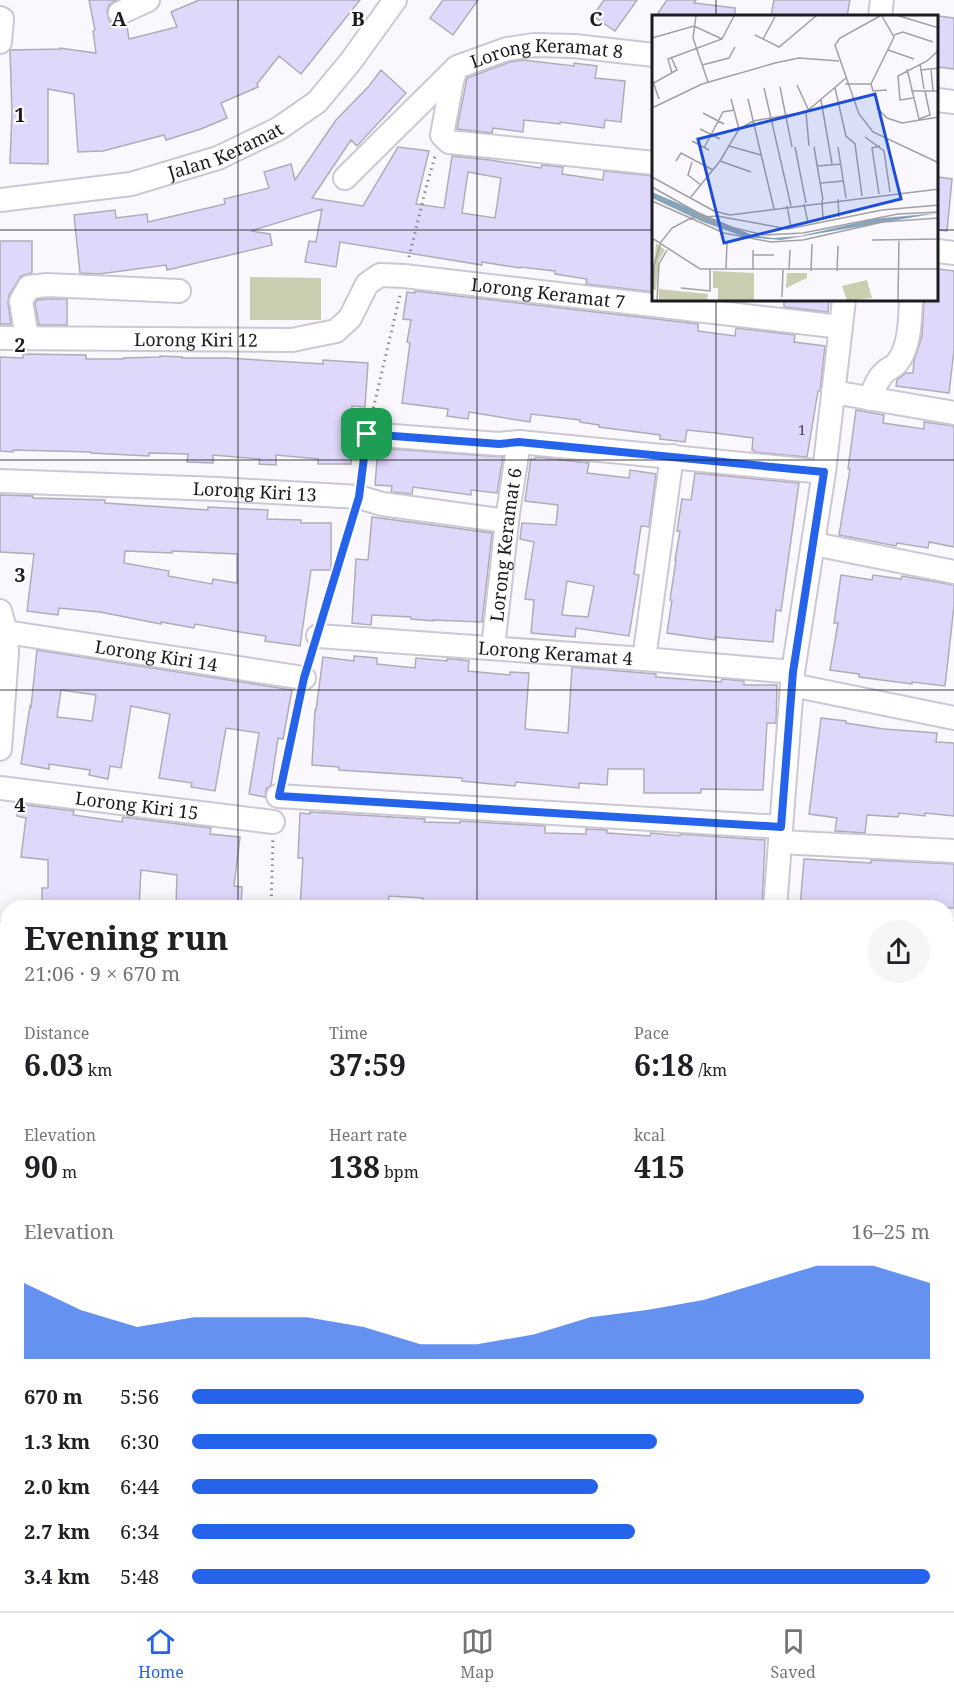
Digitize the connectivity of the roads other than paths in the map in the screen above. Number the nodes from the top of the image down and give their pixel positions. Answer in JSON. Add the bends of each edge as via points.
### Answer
{"nodes":[{"id":1,"x":148,"y":0,"type":"edge"},
{"id":2,"x":395,"y":0,"type":"edge"},
{"id":3,"x":882,"y":0,"type":"edge"},
{"id":4,"x":120,"y":13,"type":"dead end"},
{"id":5,"x":880,"y":15,"type":"edge"},
{"id":6,"x":0,"y":18,"type":"edge"},
{"id":7,"x":0,"y":42,"type":"edge"},
{"id":8,"x":652,"y":55,"type":"edge"},
{"id":9,"x":457,"y":67,"type":"junction"},
{"id":10,"x":939,"y":100,"type":"edge"},
{"id":11,"x":954,"y":102,"type":"edge"},
{"id":12,"x":652,"y":163,"type":"edge"},
{"id":13,"x":345,"y":178,"type":"dead end"},
{"id":14,"x":0,"y":200,"type":"edge"},
{"id":15,"x":939,"y":251,"type":"edge"},
{"id":16,"x":954,"y":253,"type":"edge"},
{"id":17,"x":367,"y":284,"type":"joint"},
{"id":18,"x":179,"y":291,"type":"dead end"},
{"id":19,"x":844,"y":302,"type":"edge"},
{"id":20,"x":911,"y":302,"type":"edge"},
{"id":21,"x":841,"y":327,"type":"junction"},
{"id":22,"x":0,"y":338,"type":"edge"},
{"id":23,"x":27,"y":338,"type":"junction"},
{"id":24,"x":833,"y":392,"type":"junction"},
{"id":25,"x":870,"y":399,"type":"junction"},
{"id":26,"x":954,"y":413,"type":"edge"},
{"id":27,"x":367,"y":434,"type":"road end"},
{"id":28,"x":519,"y":442,"type":"junction"},
{"id":29,"x":672,"y":456,"type":"junction"},
{"id":30,"x":824,"y":472,"type":"junction"},
{"id":31,"x":0,"y":481,"type":"edge"},
{"id":32,"x":507,"y":521,"type":"junction"},
{"id":33,"x":814,"y":544,"type":"junction"},
{"id":34,"x":954,"y":572,"type":"edge"},
{"id":35,"x":3,"y":621,"type":"edge"},
{"id":36,"x":318,"y":636,"type":"road end"},
{"id":37,"x":493,"y":648,"type":"junction"},
{"id":38,"x":644,"y":659,"type":"junction"},
{"id":39,"x":304,"y":678,"type":"road end"},
{"id":40,"x":793,"y":679,"type":"junction"},
{"id":41,"x":954,"y":718,"type":"edge"},
{"id":42,"x":0,"y":749,"type":"edge"},
{"id":43,"x":0,"y":788,"type":"edge"},
{"id":44,"x":279,"y":796,"type":"road end"},
{"id":45,"x":273,"y":822,"type":"road end"},
{"id":46,"x":780,"y":835,"type":"junction"},
{"id":47,"x":954,"y":851,"type":"edge"},
{"id":48,"x":776,"y":900,"type":"edge"}],
"edges":[{"from":1,"to":4,"type":"street"},
{"from":2,"to":14,"type":"street","name":"Jalan Keramat","via":[[317,102],[278,129],[218,158],[130,184]]},
{"from":3,"to":5,"type":"street"},
{"from":6,"to":7,"type":"street"},
{"from":8,"to":9,"type":"street","name":"Lorong Keramat 8","via":[[534,45],[507,49]]},
{"from":9,"to":12,"type":"street","via":[[442,135],[449,142]]},
{"from":9,"to":13,"type":"street","name":"Lorong Keramat 8"},
{"from":10,"to":11,"type":"street"},
{"from":15,"to":16,"type":"street"},
{"from":17,"to":21,"type":"street","name":"Lorong Keramat 7","via":[[380,275],[404,276]]},
{"from":17,"to":23,"type":"street","name":"Lorong Kiri 12","via":[[350,318],[336,331],[292,340]]},
{"from":18,"to":23,"type":"street","via":[[29,286],[21,301]]},
{"from":19,"to":21,"type":"street"},
{"from":20,"to":25,"type":"street","via":[[904,353],[896,365],[878,378]]},
{"from":21,"to":24,"type":"street"},
{"from":22,"to":23,"type":"street","name":"Lorong Kiri 12"},
{"from":24,"to":25,"type":"street"},
{"from":24,"to":30,"type":"street"},
{"from":25,"to":26,"type":"street"},
{"from":27,"to":28,"type":"street","via":[[499,444]]},
{"from":28,"to":29,"type":"street"},
{"from":28,"to":32,"type":"street","name":"Lorong Keramat 6"},
{"from":29,"to":30,"type":"street"},
{"from":29,"to":38,"type":"street"},
{"from":30,"to":33,"type":"street"},
{"from":31,"to":32,"type":"street","name":"Lorong Kiri 13","via":[[359,497],[382,504]]},
{"from":32,"to":37,"type":"street","name":"Lorong Keramat 6"},
{"from":33,"to":34,"type":"street"},
{"from":33,"to":40,"type":"street"},
{"from":35,"to":39,"type":"street","name":"Lorong Kiri 14"},
{"from":35,"to":42,"type":"street","via":[[7,653]]},
{"from":36,"to":37,"type":"street","name":"Lorong Keramat 4"},
{"from":37,"to":38,"type":"street","name":"Lorong Keramat 4"},
{"from":38,"to":40,"type":"street","name":"Lorong Keramat 4"},
{"from":40,"to":41,"type":"street","name":"Lorong Keramat 4"},
{"from":40,"to":46,"type":"street"},
{"from":43,"to":45,"type":"street","name":"Lorong Kiri 15"},
{"from":44,"to":46,"type":"street"},
{"from":46,"to":47,"type":"street"},
{"from":46,"to":48,"type":"street"}]}
